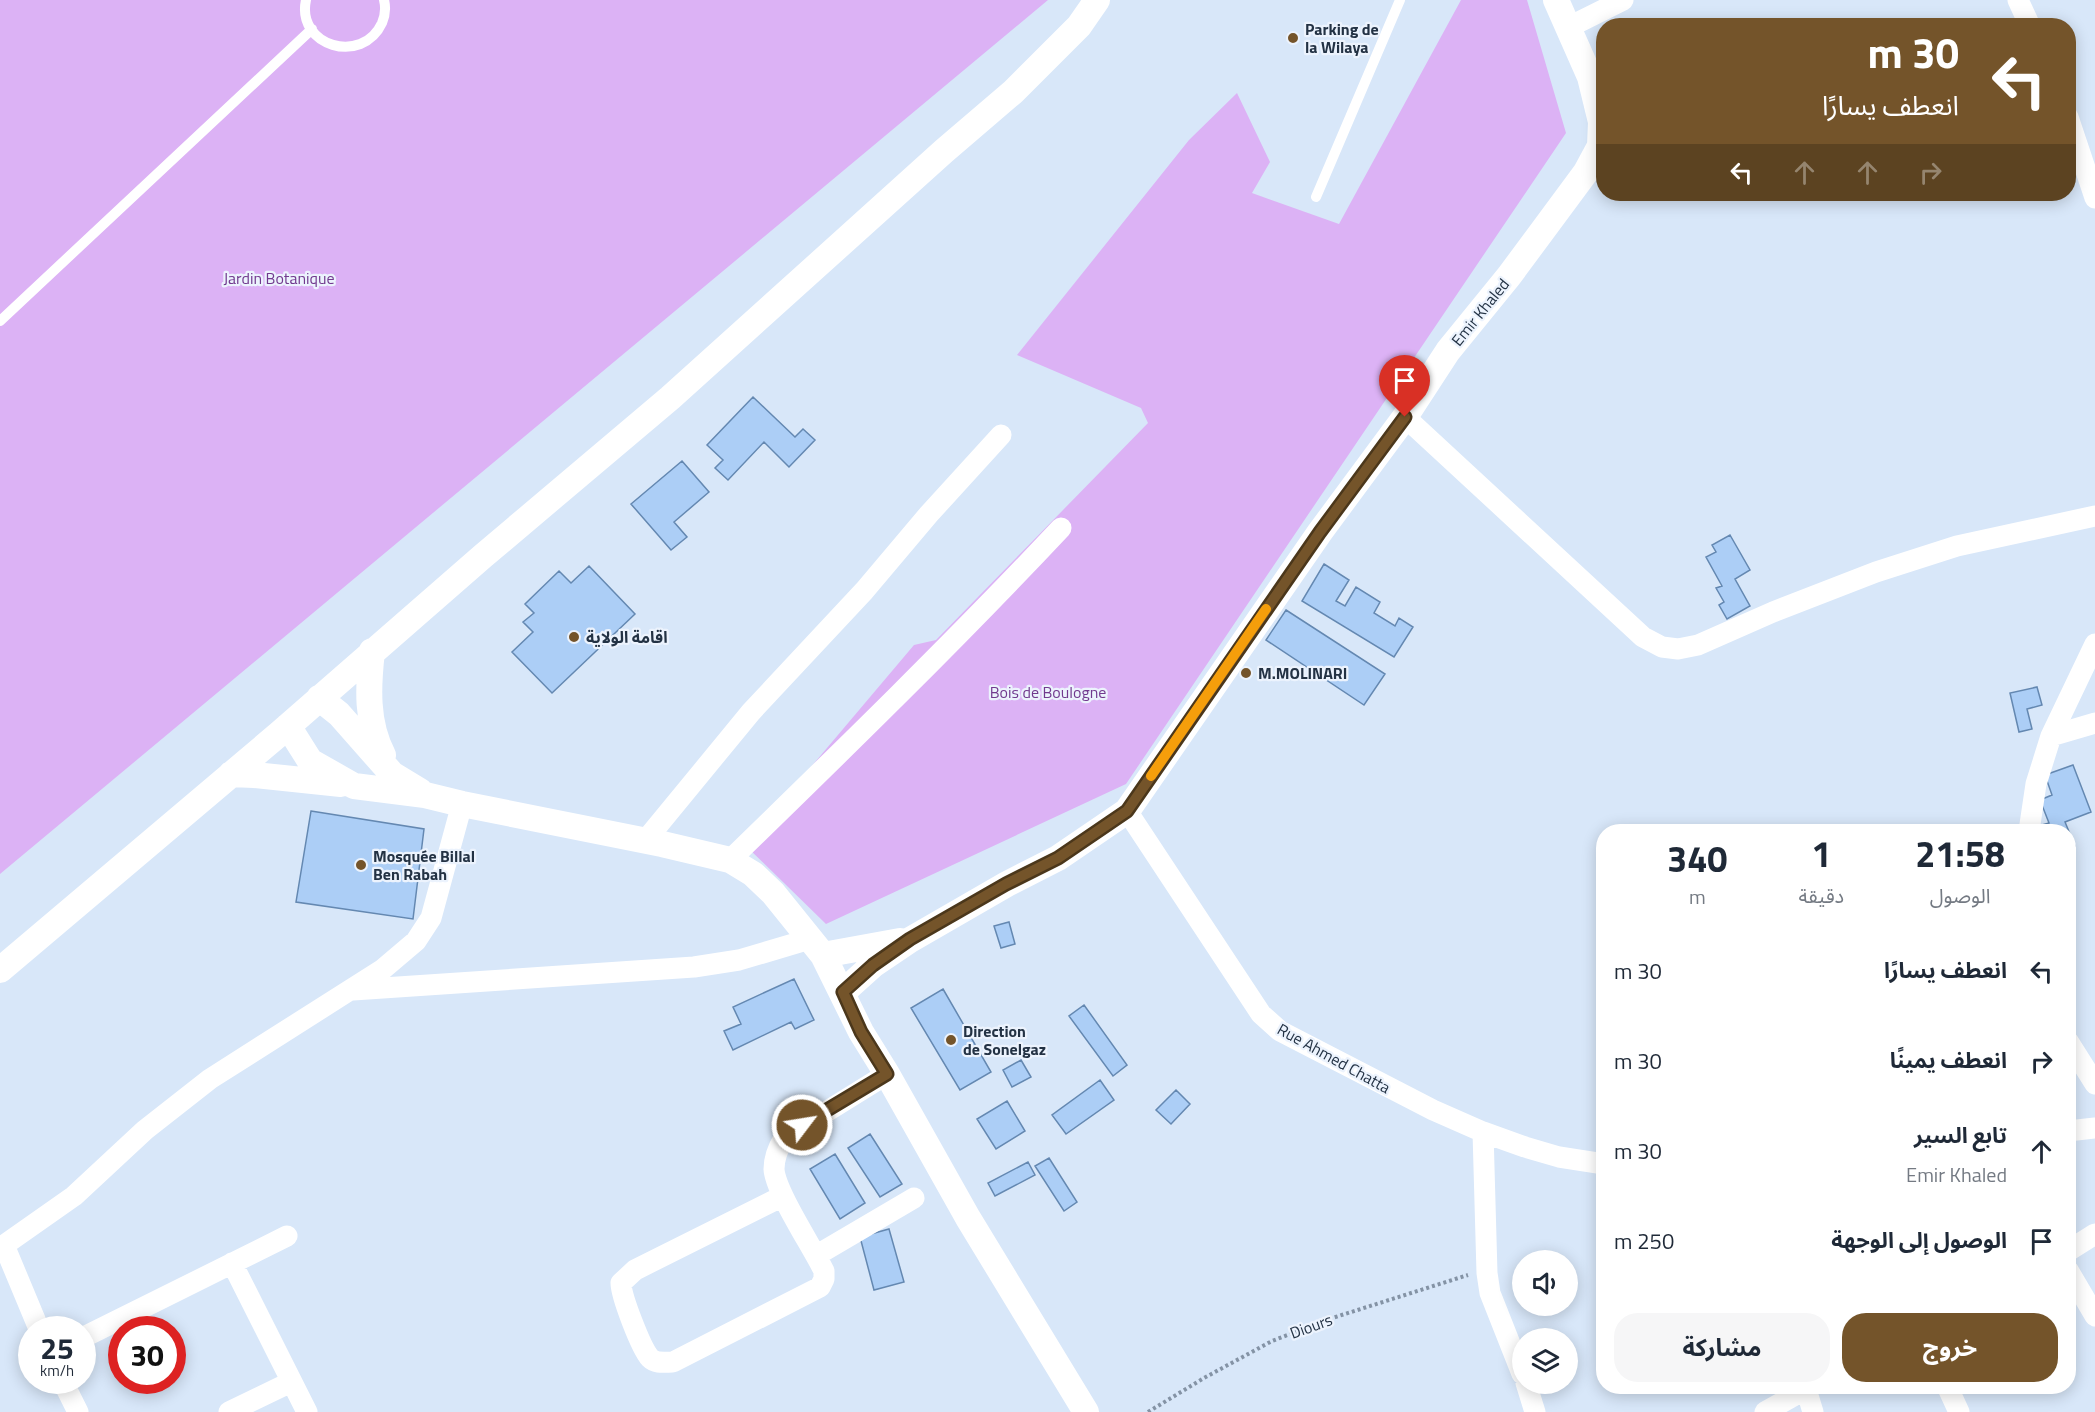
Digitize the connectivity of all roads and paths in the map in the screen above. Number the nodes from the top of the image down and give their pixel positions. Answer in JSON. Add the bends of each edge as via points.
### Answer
{"nodes":[{"id":1,"x":306,"y":0,"type":"edge"},
{"id":2,"x":384,"y":0,"type":"edge"},
{"id":3,"x":1097,"y":0,"type":"edge"},
{"id":4,"x":1400,"y":0,"type":"edge"},
{"id":5,"x":1556,"y":0,"type":"edge"},
{"id":6,"x":1623,"y":0,"type":"edge"},
{"id":7,"x":2018,"y":0,"type":"edge"},
{"id":8,"x":2026,"y":18,"type":"edge"},
{"id":9,"x":1567,"y":28,"type":"junction"},
{"id":10,"x":312,"y":30,"type":"junction"},
{"id":11,"x":1596,"y":102,"type":"edge"},
{"id":12,"x":2076,"y":141,"type":"edge"},
{"id":13,"x":1596,"y":153,"type":"edge"},
{"id":14,"x":1316,"y":197,"type":"dead end"},
{"id":15,"x":2095,"y":198,"type":"edge"},
{"id":16,"x":0,"y":321,"type":"edge"},
{"id":17,"x":1405,"y":417,"type":"junction"},
{"id":18,"x":1001,"y":435,"type":"dead end"},
{"id":19,"x":2095,"y":516,"type":"edge"},
{"id":20,"x":1061,"y":528,"type":"dead end"},
{"id":21,"x":2095,"y":644,"type":"edge"},
{"id":22,"x":372,"y":651,"type":"junction"},
{"id":23,"x":319,"y":698,"type":"junction"},
{"id":24,"x":2095,"y":723,"type":"edge"},
{"id":25,"x":288,"y":726,"type":"junction"},
{"id":26,"x":2050,"y":736,"type":"junction"},
{"id":27,"x":231,"y":774,"type":"junction"},
{"id":28,"x":392,"y":774,"type":"junction"},
{"id":29,"x":354,"y":786,"type":"junction"},
{"id":30,"x":425,"y":795,"type":"junction"},
{"id":31,"x":462,"y":804,"type":"junction"},
{"id":32,"x":1127,"y":811,"type":"junction"},
{"id":33,"x":2030,"y":824,"type":"edge"},
{"id":34,"x":645,"y":841,"type":"junction"},
{"id":35,"x":730,"y":860,"type":"junction"},
{"id":36,"x":910,"y":939,"type":"junction"},
{"id":37,"x":816,"y":947,"type":"junction"},
{"id":38,"x":0,"y":970,"type":"edge"},
{"id":39,"x":350,"y":991,"type":"junction"},
{"id":40,"x":843,"y":992,"type":"junction"},
{"id":41,"x":2076,"y":1054,"type":"edge"},
{"id":42,"x":887,"y":1074,"type":"junction"},
{"id":43,"x":2095,"y":1084,"type":"edge"},
{"id":44,"x":2095,"y":1128,"type":"edge"},
{"id":45,"x":2076,"y":1130,"type":"edge"},
{"id":46,"x":1484,"y":1132,"type":"junction"},
{"id":47,"x":1596,"y":1163,"type":"edge"},
{"id":48,"x":783,"y":1196,"type":"junction"},
{"id":49,"x":914,"y":1198,"type":"dead end"},
{"id":50,"x":2095,"y":1234,"type":"edge"},
{"id":51,"x":287,"y":1236,"type":"dead end"},
{"id":52,"x":2076,"y":1246,"type":"edge"},
{"id":53,"x":2,"y":1247,"type":"edge"},
{"id":54,"x":817,"y":1255,"type":"junction"},
{"id":55,"x":232,"y":1263,"type":"junction"},
{"id":56,"x":1487,"y":1273,"type":"junction"},
{"id":57,"x":2076,"y":1284,"type":"edge"},
{"id":58,"x":33,"y":1316,"type":"edge"},
{"id":59,"x":2095,"y":1316,"type":"edge"},
{"id":60,"x":96,"y":1331,"type":"edge"},
{"id":61,"x":1512,"y":1349,"type":"edge"},
{"id":62,"x":291,"y":1382,"type":"junction"},
{"id":63,"x":69,"y":1394,"type":"edge"},
{"id":64,"x":1529,"y":1394,"type":"edge"},
{"id":65,"x":1797,"y":1394,"type":"edge"},
{"id":66,"x":1810,"y":1394,"type":"edge"},
{"id":67,"x":1951,"y":1394,"type":"edge"},
{"id":68,"x":78,"y":1412,"type":"edge"},
{"id":69,"x":229,"y":1412,"type":"edge"},
{"id":70,"x":307,"y":1412,"type":"edge"},
{"id":71,"x":1086,"y":1412,"type":"edge"},
{"id":72,"x":1148,"y":1412,"type":"edge"},
{"id":73,"x":1535,"y":1412,"type":"edge"},
{"id":74,"x":1766,"y":1412,"type":"edge"},
{"id":75,"x":1814,"y":1412,"type":"edge"},
{"id":76,"x":1959,"y":1412,"type":"edge"}],
"edges":[{"from":1,"to":10,"type":"lane","via":[[306,17]]},
{"from":2,"to":10,"type":"lane","via":[[379,29],[358,45],[332,46]]},
{"from":3,"to":22,"type":"street","via":[[1079,26],[1013,93],[670,399]]},
{"from":4,"to":14,"type":"lane"},
{"from":5,"to":9,"type":"street","name":"Emir Khaled"},
{"from":6,"to":9,"type":"street"},
{"from":7,"to":8,"type":"street"},
{"from":9,"to":11,"type":"street","name":"Emir Khaled","via":[[1590,77]]},
{"from":10,"to":16,"type":"lane"},
{"from":12,"to":15,"type":"street"},
{"from":13,"to":17,"type":"street","name":"Emir Khaled","via":[[1509,276],[1448,351]]},
{"from":17,"to":19,"type":"street","via":[[1643,637],[1662,647],[1698,645],[1876,572],[1957,546]]},
{"from":17,"to":32,"type":"street","name":"Emir Khaled","via":[[1320,532]]},
{"from":18,"to":34,"type":"street","via":[[864,591],[751,711]]},
{"from":20,"to":35,"type":"street","via":[[875,720]]},
{"from":21,"to":26,"type":"street"},
{"from":22,"to":23,"type":"street"},
{"from":22,"to":28,"type":"street","via":[[371,721]]},
{"from":23,"to":25,"type":"street"},
{"from":23,"to":28,"type":"street","via":[[339,714]]},
{"from":24,"to":26,"type":"street"},
{"from":25,"to":27,"type":"street"},
{"from":25,"to":29,"type":"street","via":[[310,761]]},
{"from":26,"to":33,"type":"street","via":[[2036,784]]},
{"from":27,"to":29,"type":"street"},
{"from":27,"to":38,"type":"street"},
{"from":28,"to":30,"type":"street"},
{"from":29,"to":30,"type":"street"},
{"from":30,"to":31,"type":"street"},
{"from":31,"to":34,"type":"street"},
{"from":31,"to":39,"type":"street","via":[[431,918],[416,941]]},
{"from":32,"to":36,"type":"street","name":"Emir Khaled","via":[[1058,858]]},
{"from":32,"to":46,"type":"street","name":"Rue Ahmed Chatta","via":[[1262,1014],[1280,1031],[1387,1088]]},
{"from":34,"to":35,"type":"street"},
{"from":35,"to":37,"type":"street","via":[[763,883]]},
{"from":36,"to":37,"type":"street"},
{"from":36,"to":40,"type":"street"},
{"from":37,"to":39,"type":"street","via":[[694,967]]},
{"from":37,"to":40,"type":"street"},
{"from":39,"to":53,"type":"street","via":[[210,1079],[145,1130],[74,1196]]},
{"from":40,"to":42,"type":"street","via":[[861,1032]]},
{"from":41,"to":43,"type":"street"},
{"from":42,"to":48,"type":"street","via":[[784,1138],[776,1152],[774,1171]]},
{"from":42,"to":71,"type":"street","via":[[968,1218]]},
{"from":44,"to":45,"type":"street"},
{"from":46,"to":47,"type":"street","name":"Rue Ahmed Chatta","via":[[1560,1157]]},
{"from":46,"to":56,"type":"street"},
{"from":48,"to":54,"type":"street"},
{"from":48,"to":54,"type":"street","via":[[635,1270],[621,1282],[626,1307],[650,1357],[658,1362],[673,1362],[820,1287],[824,1271]]},
{"from":49,"to":54,"type":"street"},
{"from":50,"to":52,"type":"street"},
{"from":51,"to":55,"type":"street"},
{"from":53,"to":58,"type":"street"},
{"from":55,"to":60,"type":"street"},
{"from":55,"to":62,"type":"street"},
{"from":56,"to":61,"type":"street","via":[[1493,1302]]},
{"from":56,"to":72,"type":"path","name":"Diours","via":[[1466,1275],[1272,1341]]},
{"from":57,"to":59,"type":"street"},
{"from":62,"to":69,"type":"street"},
{"from":62,"to":70,"type":"street"},
{"from":63,"to":68,"type":"street"},
{"from":64,"to":73,"type":"street"},
{"from":65,"to":74,"type":"street"},
{"from":66,"to":75,"type":"street"},
{"from":67,"to":76,"type":"street"}]}
